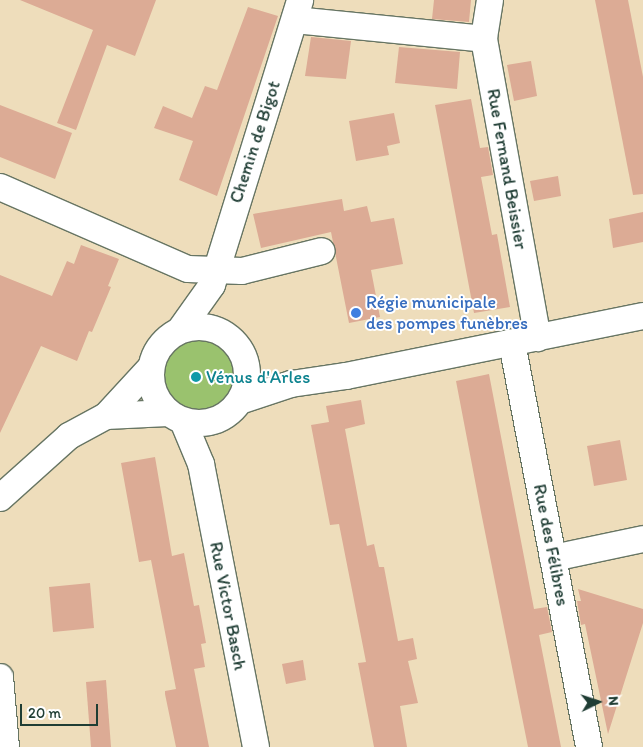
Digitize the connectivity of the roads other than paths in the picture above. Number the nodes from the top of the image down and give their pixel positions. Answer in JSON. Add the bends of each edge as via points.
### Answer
{"nodes":[{"id":1,"x":490,"y":0,"type":"edge"},
{"id":2,"x":297,"y":10,"type":"edge"},
{"id":3,"x":484,"y":39,"type":"junction"},
{"id":4,"x":0,"y":187,"type":"edge"},
{"id":5,"x":322,"y":251,"type":"dead end"},
{"id":6,"x":214,"y":278,"type":"junction"},
{"id":7,"x":643,"y":316,"type":"edge"},
{"id":8,"x":180,"y":330,"type":"junction"},
{"id":9,"x":225,"y":333,"type":"junction"},
{"id":10,"x":538,"y":338,"type":"junction"},
{"id":11,"x":512,"y":343,"type":"junction"},
{"id":12,"x":151,"y":368,"type":"junction"},
{"id":13,"x":248,"y":372,"type":"junction"},
{"id":14,"x":292,"y":384,"type":"junction"},
{"id":15,"x":240,"y":401,"type":"junction"},
{"id":16,"x":106,"y":416,"type":"junction"},
{"id":17,"x":175,"y":417,"type":"junction"},
{"id":18,"x":216,"y":421,"type":"junction"},
{"id":19,"x":201,"y":464,"type":"junction"},
{"id":20,"x":0,"y":498,"type":"edge"},
{"id":21,"x":643,"y":539,"type":"edge"},
{"id":22,"x":553,"y":558,"type":"junction"},
{"id":23,"x":0,"y":677,"type":"edge"},
{"id":24,"x":6,"y":747,"type":"edge"},
{"id":25,"x":256,"y":747,"type":"edge"},
{"id":26,"x":589,"y":747,"type":"edge"}],
"edges":[{"from":1,"to":3,"type":"street","name":"Rue Fernand Beissier"},
{"from":2,"to":3,"type":"street"},
{"from":2,"to":6,"type":"street","name":"Chemin de Bigot"},
{"from":3,"to":10,"type":"street","name":"Rue Fernand Beissier"},
{"from":4,"to":6,"type":"street"},
{"from":5,"to":6,"type":"street"},
{"from":6,"to":8,"type":"street","name":"Chemin de Bigot"},
{"from":6,"to":9,"type":"street"},
{"from":7,"to":10,"type":"street"},
{"from":8,"to":9,"type":"street","via":[[210,327]]},
{"from":8,"to":12,"type":"street","via":[[167,338],[156,352]]},
{"from":9,"to":13,"type":"street","via":[[244,356]]},
{"from":10,"to":11,"type":"street"},
{"from":11,"to":14,"type":"street"},
{"from":11,"to":22,"type":"street","name":"Rue des Félibres"},
{"from":12,"to":16,"type":"street"},
{"from":12,"to":17,"type":"street","via":[[154,392]]},
{"from":13,"to":14,"type":"street"},
{"from":13,"to":15,"type":"street","via":[[247,387]]},
{"from":14,"to":15,"type":"street"},
{"from":15,"to":18,"type":"street","via":[[230,413]]},
{"from":16,"to":17,"type":"street"},
{"from":16,"to":20,"type":"street","via":[[69,436]]},
{"from":17,"to":18,"type":"street","via":[[199,424]]},
{"from":17,"to":19,"type":"street","name":"Rue Victor Basch"},
{"from":18,"to":19,"type":"street"},
{"from":19,"to":25,"type":"street","name":"Rue Victor Basch"},
{"from":21,"to":22,"type":"street"},
{"from":22,"to":26,"type":"street","name":"Rue des Félibres"},
{"from":23,"to":24,"type":"street"}]}
